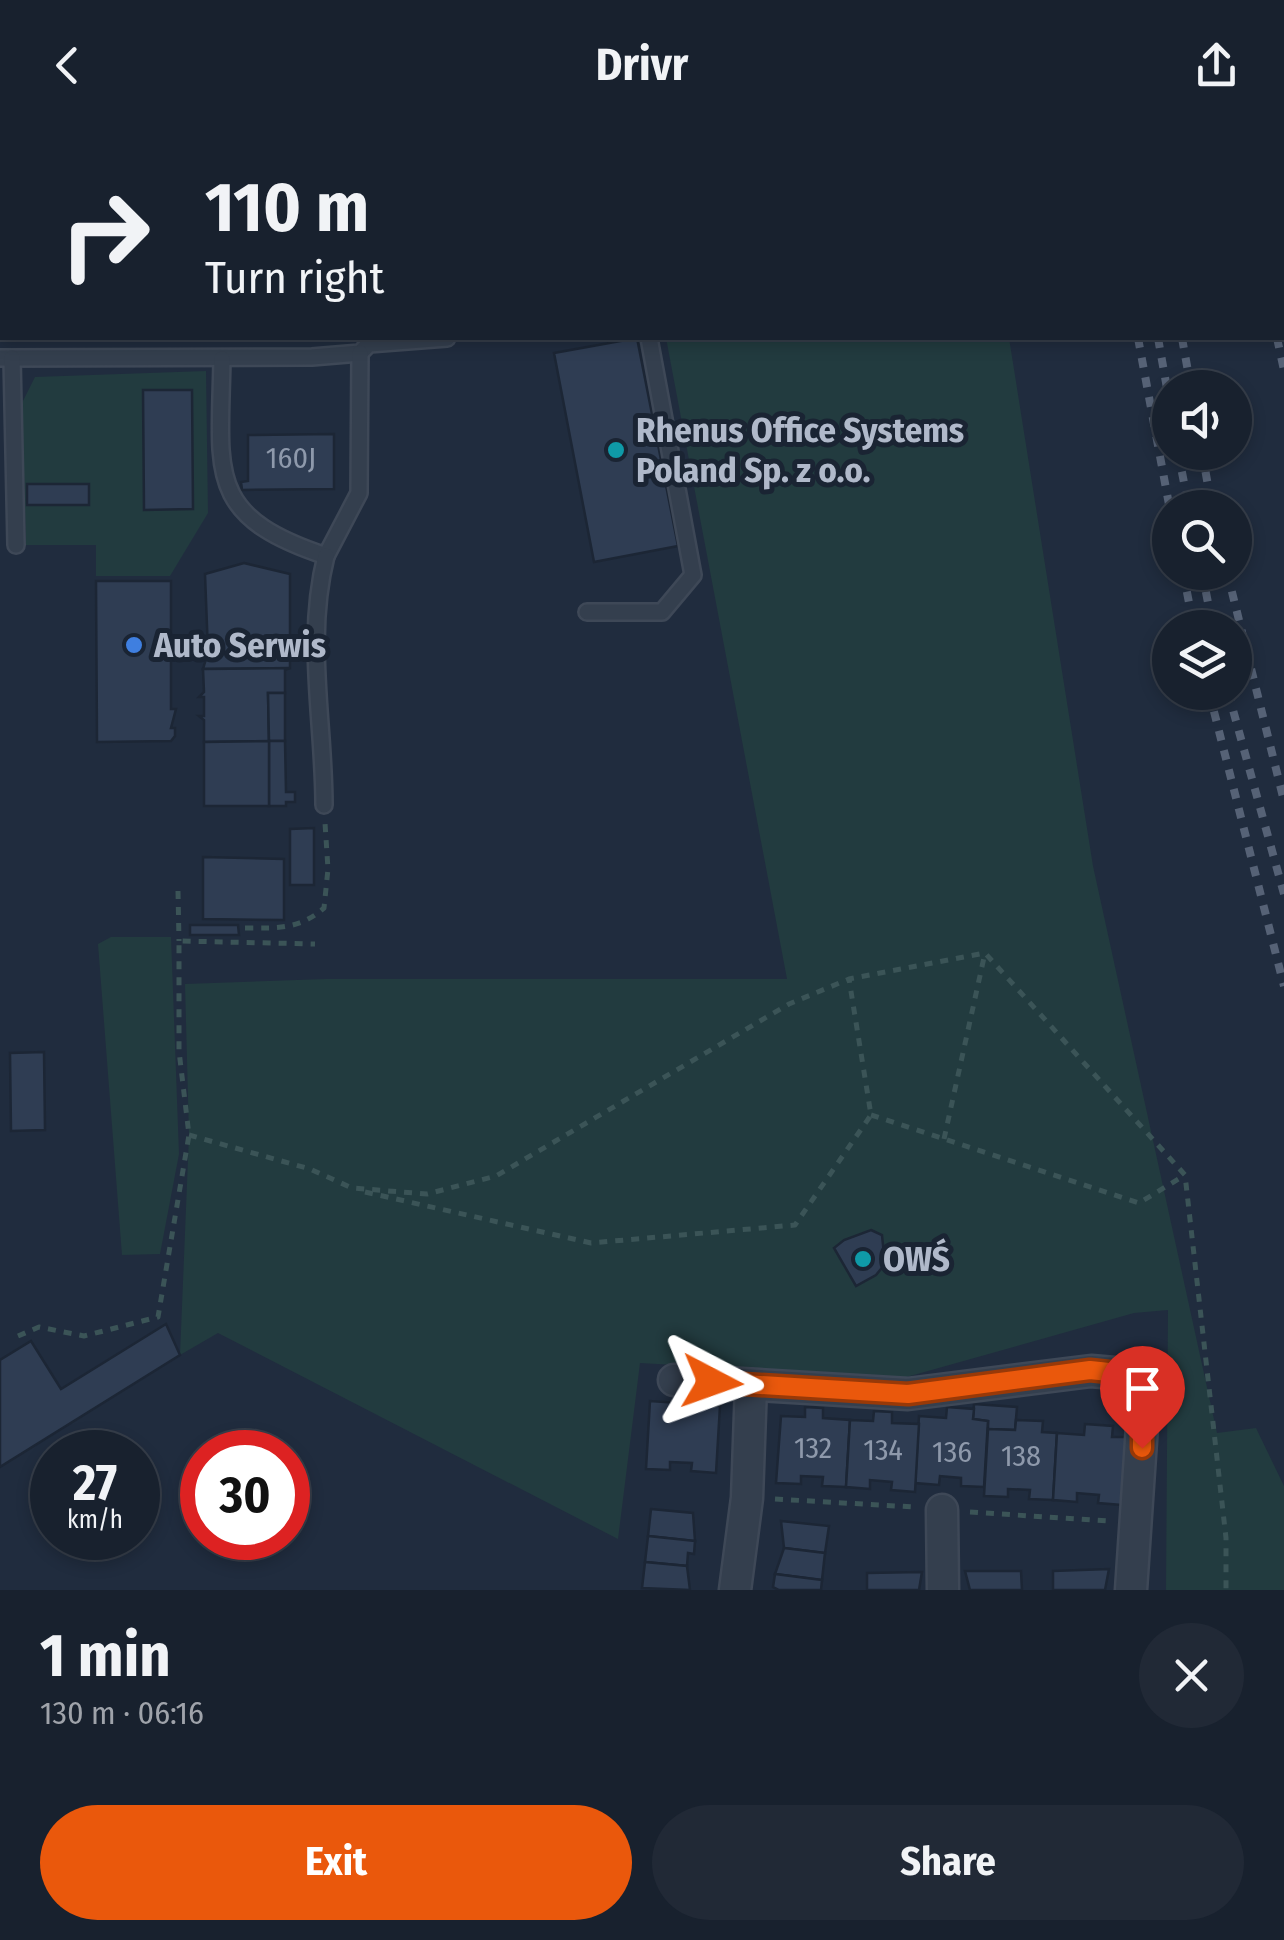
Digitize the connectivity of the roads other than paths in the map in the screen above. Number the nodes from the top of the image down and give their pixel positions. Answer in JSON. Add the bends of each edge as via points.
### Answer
{"nodes":[{"id":1,"x":424,"y":340,"type":"edge"},
{"id":2,"x":648,"y":340,"type":"edge"},
{"id":3,"x":366,"y":345,"type":"edge"},
{"id":4,"x":6,"y":358,"type":"edge"},
{"id":5,"x":222,"y":360,"type":"junction"},
{"id":6,"x":16,"y":545,"type":"dead end"},
{"id":7,"x":326,"y":556,"type":"junction"},
{"id":8,"x":587,"y":612,"type":"dead end"},
{"id":9,"x":324,"y":804,"type":"road end"},
{"id":10,"x":674,"y":1380,"type":"dead end"},
{"id":11,"x":751,"y":1385,"type":"junction"},
{"id":12,"x":942,"y":1510,"type":"dead end"},
{"id":13,"x":734,"y":1590,"type":"edge"},
{"id":14,"x":943,"y":1590,"type":"edge"},
{"id":15,"x":1131,"y":1590,"type":"edge"}],
"edges":[{"from":1,"to":3,"type":"lane"},
{"from":2,"to":8,"type":"lane","via":[[693,575],[662,612]]},
{"from":3,"to":5,"type":"lane"},
{"from":3,"to":7,"type":"lane","via":[[359,493]]},
{"from":4,"to":5,"type":"lane"},
{"from":4,"to":6,"type":"lane"},
{"from":5,"to":7,"type":"lane","via":[[230,499],[277,540]]},
{"from":7,"to":9,"type":"lane","via":[[316,621]]},
{"from":10,"to":11,"type":"street"},
{"from":11,"to":13,"type":"street","via":[[747,1498]]},
{"from":11,"to":15,"type":"street","via":[[908,1394],[1090,1370],[1137,1375],[1142,1429]]},
{"from":12,"to":14,"type":"street"}]}
